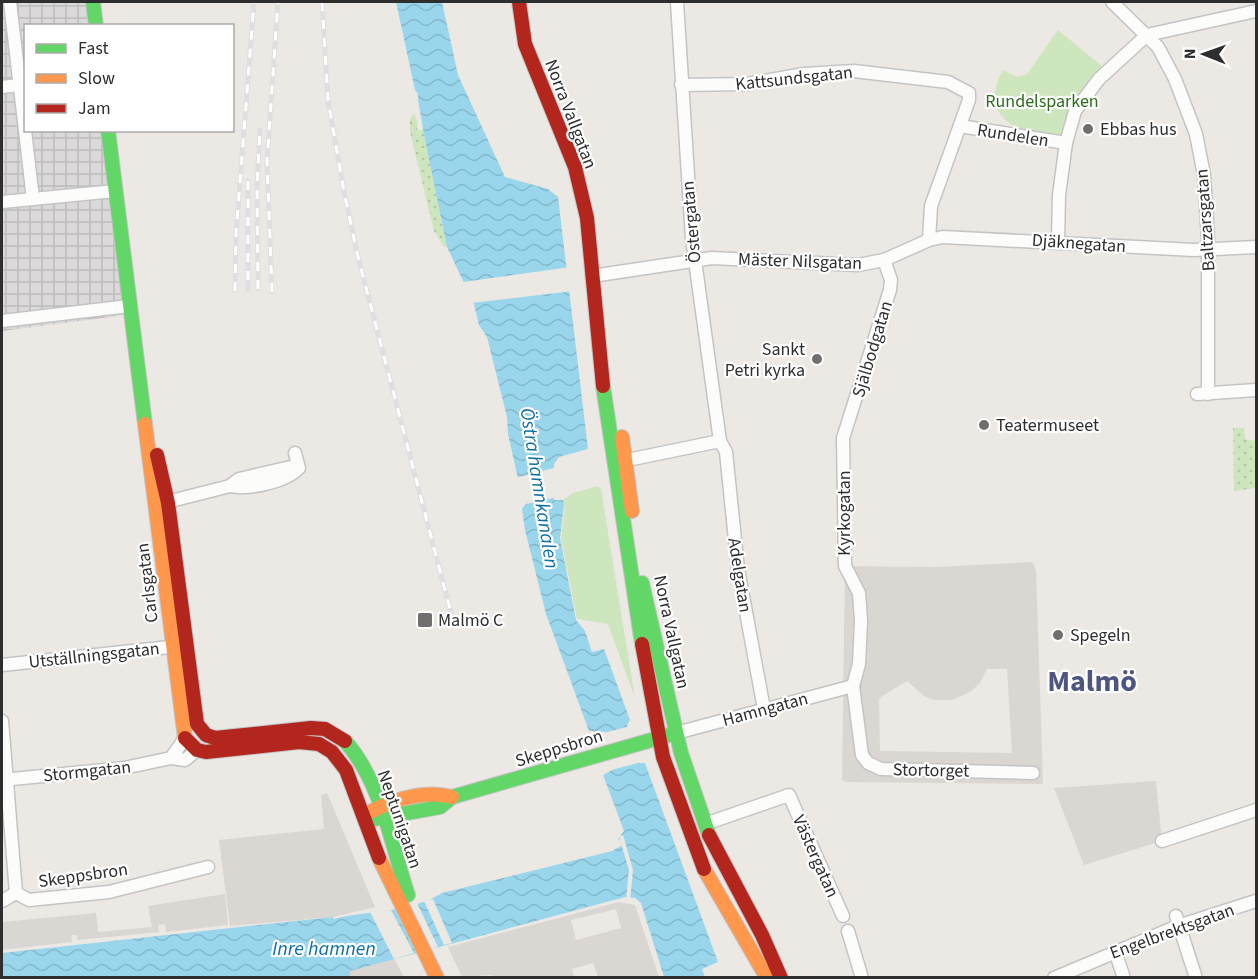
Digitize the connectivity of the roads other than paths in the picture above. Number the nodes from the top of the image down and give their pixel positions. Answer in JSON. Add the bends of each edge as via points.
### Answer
{"nodes":[{"id":1,"x":10,"y":2,"type":"edge"},
{"id":2,"x":93,"y":2,"type":"edge"},
{"id":3,"x":519,"y":2,"type":"edge"},
{"id":4,"x":677,"y":2,"type":"edge"},
{"id":5,"x":1112,"y":2,"type":"edge"},
{"id":6,"x":1257,"y":11,"type":"edge"},
{"id":7,"x":96,"y":24,"type":"edge"},
{"id":8,"x":1147,"y":35,"type":"junction"},
{"id":9,"x":681,"y":85,"type":"junction"},
{"id":10,"x":20,"y":86,"type":"junction"},
{"id":11,"x":2,"y":87,"type":"edge"},
{"id":12,"x":24,"y":121,"type":"edge"},
{"id":13,"x":960,"y":126,"type":"junction"},
{"id":14,"x":25,"y":132,"type":"edge"},
{"id":15,"x":108,"y":132,"type":"edge"},
{"id":16,"x":1066,"y":143,"type":"junction"},
{"id":17,"x":115,"y":191,"type":"junction"},
{"id":18,"x":33,"y":199,"type":"junction"},
{"id":19,"x":2,"y":202,"type":"edge"},
{"id":20,"x":925,"y":242,"type":"junction"},
{"id":21,"x":1058,"y":242,"type":"junction"},
{"id":22,"x":1257,"y":247,"type":"edge"},
{"id":23,"x":1208,"y":249,"type":"junction"},
{"id":24,"x":904,"y":251,"type":"joint"},
{"id":25,"x":884,"y":260,"type":"junction"},
{"id":26,"x":694,"y":261,"type":"junction"},
{"id":27,"x":592,"y":276,"type":"junction"},
{"id":28,"x":129,"y":306,"type":"junction"},
{"id":29,"x":2,"y":321,"type":"edge"},
{"id":30,"x":1257,"y":390,"type":"edge"},
{"id":31,"x":843,"y":438,"type":"joint"},
{"id":32,"x":720,"y":441,"type":"junction"},
{"id":33,"x":295,"y":459,"type":"dead end"},
{"id":34,"x":619,"y":461,"type":"junction"},
{"id":35,"x":162,"y":503,"type":"junction"},
{"id":36,"x":861,"y":621,"type":"joint"},
{"id":37,"x":179,"y":646,"type":"junction"},
{"id":38,"x":2,"y":665,"type":"edge"},
{"id":39,"x":853,"y":686,"type":"junction"},
{"id":40,"x":764,"y":710,"type":"junction"},
{"id":41,"x":2,"y":721,"type":"edge"},
{"id":42,"x":676,"y":733,"type":"junction"},
{"id":43,"x":206,"y":735,"type":"joint"},
{"id":44,"x":658,"y":738,"type":"junction"},
{"id":45,"x":190,"y":744,"type":"junction"},
{"id":46,"x":1034,"y":773,"type":"dead end"},
{"id":47,"x":3,"y":780,"type":"edge"},
{"id":48,"x":1257,"y":810,"type":"edge"},
{"id":49,"x":383,"y":812,"type":"junction"},
{"id":50,"x":364,"y":818,"type":"junction"},
{"id":51,"x":705,"y":824,"type":"junction"},
{"id":52,"x":1162,"y":842,"type":"dead end"},
{"id":53,"x":208,"y":867,"type":"dead end"},
{"id":54,"x":16,"y":893,"type":"junction"},
{"id":55,"x":2,"y":901,"type":"edge"},
{"id":56,"x":1257,"y":901,"type":"edge"},
{"id":57,"x":407,"y":905,"type":"junction"},
{"id":58,"x":843,"y":916,"type":"dead end"},
{"id":59,"x":1177,"y":921,"type":"junction"},
{"id":60,"x":848,"y":930,"type":"dead end"},
{"id":61,"x":427,"y":950,"type":"junction"},
{"id":62,"x":1115,"y":951,"type":"junction"},
{"id":63,"x":437,"y":978,"type":"edge"},
{"id":64,"x":446,"y":978,"type":"edge"},
{"id":65,"x":767,"y":978,"type":"edge"},
{"id":66,"x":781,"y":978,"type":"edge"},
{"id":67,"x":862,"y":978,"type":"edge"},
{"id":68,"x":1054,"y":978,"type":"edge"},
{"id":69,"x":1124,"y":978,"type":"edge"},
{"id":70,"x":1196,"y":978,"type":"edge"}],
"edges":[{"from":1,"to":10,"type":"street"},
{"from":2,"to":7,"type":"street"},
{"from":3,"to":27,"type":"street","name":"Norra Vallgatan","via":[[525,44],[535,75],[574,167],[587,218]]},
{"from":4,"to":9,"type":"street","name":"Östergatan"},
{"from":5,"to":8,"type":"street","name":"Baltzarsgatan"},
{"from":6,"to":8,"type":"street"},
{"from":8,"to":16,"type":"street","via":[[1099,79],[1076,111]]},
{"from":8,"to":23,"type":"street","name":"Baltzarsgatan","via":[[1175,79],[1196,134],[1204,174]]},
{"from":9,"to":13,"type":"street","name":"Kattsundsgatan","via":[[747,84],[826,72],[877,72],[948,82],[969,93]]},
{"from":9,"to":26,"type":"street","name":"Östergatan"},
{"from":10,"to":11,"type":"street"},
{"from":10,"to":12,"type":"street"},
{"from":13,"to":16,"type":"street","name":"Rundelen"},
{"from":13,"to":20,"type":"street","via":[[931,206]]},
{"from":14,"to":18,"type":"street"},
{"from":15,"to":17,"type":"street","name":"Carlsgatan"},
{"from":16,"to":21,"type":"street"},
{"from":17,"to":18,"type":"street"},
{"from":17,"to":28,"type":"street","name":"Carlsgatan"},
{"from":18,"to":19,"type":"street"},
{"from":20,"to":21,"type":"street","name":"Djäknegatan","via":[[958,237]]},
{"from":20,"to":24,"type":"street","name":"Djäknegatan"},
{"from":21,"to":23,"type":"street","name":"Djäknegatan"},
{"from":22,"to":23,"type":"street","name":"Djäknegatan"},
{"from":23,"to":30,"type":"street","name":"Baltzarsgatan","via":[[1202,394]]},
{"from":24,"to":25,"type":"street","name":"Mäster Nilsgatan"},
{"from":25,"to":26,"type":"street","name":"Mäster Nilsgatan","via":[[858,265],[745,259]]},
{"from":25,"to":31,"type":"street","name":"Själbodgatan","via":[[890,290]]},
{"from":26,"to":27,"type":"street","name":"Mäster Nilsgatan"},
{"from":26,"to":32,"type":"street","name":"Östergatan"},
{"from":27,"to":34,"type":"street","name":"Norra Vallgatan","via":[[606,318]]},
{"from":28,"to":29,"type":"street"},
{"from":28,"to":35,"type":"street","name":"Carlsgatan"},
{"from":31,"to":36,"type":"street","name":"Kyrkogatan","via":[[844,566],[859,593]]},
{"from":32,"to":34,"type":"street"},
{"from":32,"to":40,"type":"street","name":"Adelgatan","via":[[726,452],[738,568]]},
{"from":33,"to":35,"type":"street","via":[[239,479],[231,486]]},
{"from":34,"to":42,"type":"street","name":"Norra Vallgatan"},
{"from":34,"to":44,"type":"street","name":"Norra Vallgatan"},
{"from":35,"to":37,"type":"street","name":"Carlsgatan"},
{"from":36,"to":39,"type":"street","name":"Stortorget","via":[[859,664]]},
{"from":37,"to":38,"type":"street","name":"Utställningsgatan"},
{"from":37,"to":43,"type":"street","name":"Carlsgatan","via":[[197,724]]},
{"from":37,"to":45,"type":"street","name":"Carlsgatan"},
{"from":39,"to":40,"type":"street","name":"Hamngatan"},
{"from":39,"to":46,"type":"street","name":"Stortorget","via":[[860,722],[860,751],[874,767]]},
{"from":40,"to":42,"type":"street","name":"Hamngatan"},
{"from":41,"to":47,"type":"street"},
{"from":42,"to":44,"type":"street","name":"Skeppsbron"},
{"from":42,"to":51,"type":"street","name":"Norra Vallgatan"},
{"from":43,"to":49,"type":"street","name":"Neptunigatan","via":[[225,737],[305,728],[332,731],[349,743]]},
{"from":44,"to":49,"type":"street","name":"Skeppsbron","via":[[452,797],[440,807]]},
{"from":44,"to":65,"type":"street","name":"Norra Vallgatan","via":[[699,860]]},
{"from":45,"to":47,"type":"street","name":"Stormgatan","via":[[185,760],[171,758],[124,768]]},
{"from":45,"to":50,"type":"street","name":"Neptunigatan","via":[[227,750],[299,742],[324,745],[346,770]]},
{"from":47,"to":54,"type":"street"},
{"from":48,"to":52,"type":"street"},
{"from":49,"to":50,"type":"street","name":"Skeppsbron"},
{"from":49,"to":57,"type":"street","name":"Neptunigatan"},
{"from":50,"to":57,"type":"street","name":"Neptunigatan"},
{"from":51,"to":58,"type":"street","name":"Västergatan","via":[[789,795]]},
{"from":51,"to":66,"type":"street","name":"Norra Vallgatan"},
{"from":53,"to":54,"type":"street","name":"Skeppsbron","via":[[109,892],[29,900]]},
{"from":54,"to":55,"type":"street","name":"Skeppsbron"},
{"from":56,"to":59,"type":"street","name":"Engelbrektsgatan"},
{"from":57,"to":61,"type":"street","name":"Neptunigatan"},
{"from":59,"to":62,"type":"street","name":"Engelbrektsgatan"},
{"from":59,"to":70,"type":"street"},
{"from":60,"to":67,"type":"street"},
{"from":61,"to":63,"type":"street","name":"Neptunigatan"},
{"from":61,"to":64,"type":"street","name":"Neptunigatan"},
{"from":62,"to":68,"type":"street","name":"Engelbrektsgatan"},
{"from":62,"to":69,"type":"street"}]}
